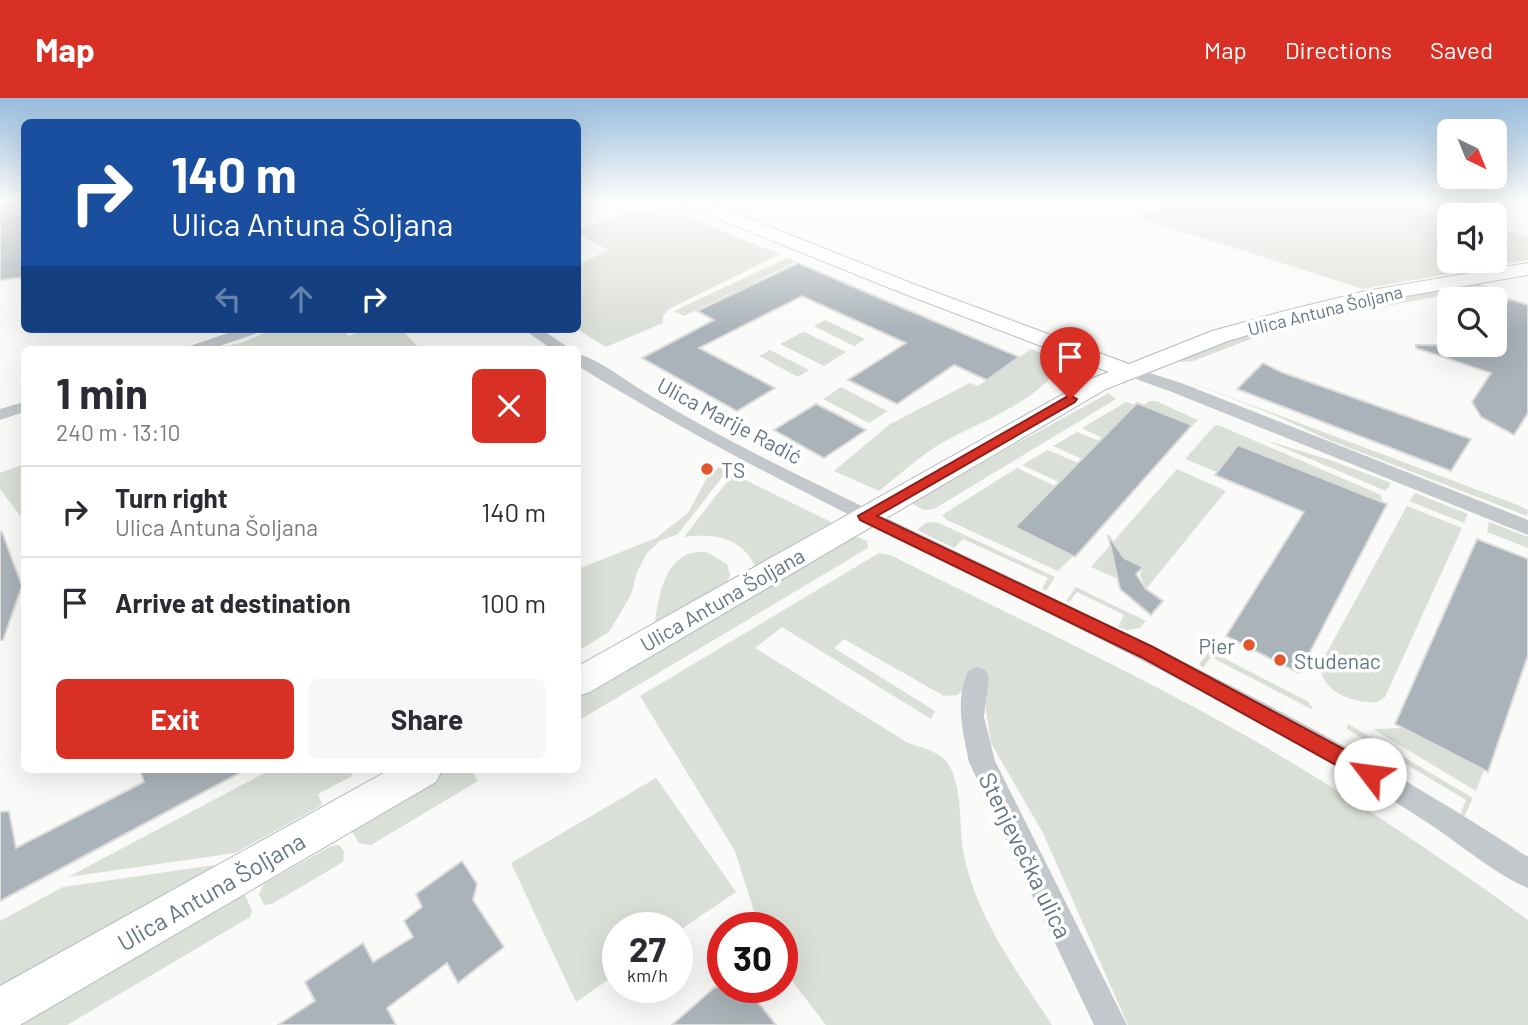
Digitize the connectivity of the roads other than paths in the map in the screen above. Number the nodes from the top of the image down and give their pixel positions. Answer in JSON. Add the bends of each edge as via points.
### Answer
{"nodes":[{"id":1,"x":797,"y":244,"type":"edge"},
{"id":2,"x":1528,"y":269,"type":"edge"},
{"id":3,"x":242,"y":333,"type":"edge"},
{"id":4,"x":537,"y":333,"type":"edge"},
{"id":5,"x":204,"y":346,"type":"edge"},
{"id":6,"x":558,"y":346,"type":"edge"},
{"id":7,"x":581,"y":361,"type":"edge"},
{"id":8,"x":1128,"y":371,"type":"junction"},
{"id":9,"x":21,"y":408,"type":"edge"},
{"id":10,"x":0,"y":415,"type":"edge"},
{"id":11,"x":865,"y":516,"type":"junction"},
{"id":12,"x":1528,"y":528,"type":"edge"},
{"id":13,"x":976,"y":677,"type":"dead end"},
{"id":14,"x":581,"y":680,"type":"edge"},
{"id":15,"x":418,"y":773,"type":"edge"},
{"id":16,"x":1528,"y":874,"type":"edge"},
{"id":17,"x":0,"y":1011,"type":"edge"},
{"id":18,"x":1111,"y":1025,"type":"edge"}],
"edges":[{"from":1,"to":8,"type":"street"},
{"from":2,"to":8,"type":"street","name":"Ulica Antuna Šoljana","via":[[1333,304],[1220,336]]},
{"from":3,"to":5,"type":"street"},
{"from":4,"to":6,"type":"street"},
{"from":7,"to":11,"type":"street","name":"Ulica Marije Radić","via":[[648,403]]},
{"from":8,"to":11,"type":"street","name":"Ulica Antuna Šoljana"},
{"from":8,"to":12,"type":"street"},
{"from":9,"to":10,"type":"street"},
{"from":11,"to":14,"type":"street","name":"Ulica Antuna Šoljana"},
{"from":11,"to":16,"type":"street","via":[[1147,652],[1349,761]]},
{"from":13,"to":18,"type":"street","name":"Stenjevečka ulica","via":[[972,718],[982,762]]},
{"from":15,"to":17,"type":"street","name":"Ulica Antuna Šoljana"}]}
